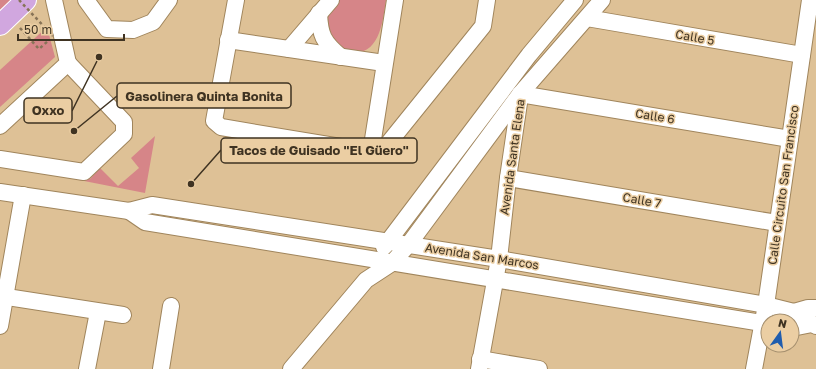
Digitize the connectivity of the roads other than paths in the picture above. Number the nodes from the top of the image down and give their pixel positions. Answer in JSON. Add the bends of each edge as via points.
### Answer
{"nodes":[{"id":1,"x":26,"y":0,"type":"edge"},
{"id":2,"x":54,"y":0,"type":"edge"},
{"id":3,"x":86,"y":0,"type":"edge"},
{"id":4,"x":169,"y":0,"type":"edge"},
{"id":5,"x":236,"y":0,"type":"edge"},
{"id":6,"x":331,"y":0,"type":"edge"},
{"id":7,"x":394,"y":0,"type":"edge"},
{"id":8,"x":487,"y":0,"type":"edge"},
{"id":9,"x":575,"y":0,"type":"edge"},
{"id":10,"x":602,"y":0,"type":"edge"},
{"id":11,"x":810,"y":0,"type":"edge"},
{"id":12,"x":319,"y":13,"type":"junction"},
{"id":13,"x":10,"y":14,"type":"edge"},
{"id":14,"x":587,"y":18,"type":"junction"},
{"id":15,"x":228,"y":40,"type":"junction"},
{"id":16,"x":289,"y":49,"type":"junction"},
{"id":17,"x":528,"y":55,"type":"junction"},
{"id":18,"x":802,"y":55,"type":"junction"},
{"id":19,"x":341,"y":57,"type":"junction"},
{"id":20,"x":68,"y":63,"type":"junction"},
{"id":21,"x":384,"y":63,"type":"junction"},
{"id":22,"x":520,"y":94,"type":"junction"},
{"id":23,"x":0,"y":126,"type":"edge"},
{"id":24,"x":790,"y":139,"type":"junction"},
{"id":25,"x":371,"y":152,"type":"junction"},
{"id":26,"x":0,"y":159,"type":"edge"},
{"id":27,"x":508,"y":178,"type":"junction"},
{"id":28,"x":0,"y":192,"type":"edge"},
{"id":29,"x":23,"y":195,"type":"junction"},
{"id":30,"x":129,"y":211,"type":"junction"},
{"id":31,"x":777,"y":223,"type":"junction"},
{"id":32,"x":388,"y":241,"type":"junction"},
{"id":33,"x":409,"y":244,"type":"junction"},
{"id":34,"x":498,"y":259,"type":"junction"},
{"id":35,"x":374,"y":260,"type":"junction"},
{"id":36,"x":392,"y":263,"type":"junction"},
{"id":37,"x":366,"y":280,"type":"junction"},
{"id":38,"x":495,"y":280,"type":"junction"},
{"id":39,"x":2,"y":297,"type":"edge"},
{"id":40,"x":766,"y":305,"type":"junction"},
{"id":41,"x":171,"y":306,"type":"dead end"},
{"id":42,"x":816,"y":308,"type":"edge"},
{"id":43,"x":98,"y":312,"type":"junction"},
{"id":44,"x":766,"y":313,"type":"edge"},
{"id":45,"x":780,"y":313,"type":"edge"},
{"id":46,"x":800,"y":314,"type":"edge"},
{"id":47,"x":123,"y":315,"type":"dead end"},
{"id":48,"x":800,"y":322,"type":"edge"},
{"id":49,"x":760,"y":323,"type":"edge"},
{"id":50,"x":814,"y":325,"type":"edge"},
{"id":51,"x":0,"y":326,"type":"edge"},
{"id":52,"x":760,"y":344,"type":"edge"},
{"id":53,"x":479,"y":364,"type":"edge"},
{"id":54,"x":86,"y":369,"type":"edge"},
{"id":55,"x":161,"y":369,"type":"edge"},
{"id":56,"x":290,"y":369,"type":"edge"},
{"id":57,"x":539,"y":369,"type":"edge"},
{"id":58,"x":754,"y":369,"type":"edge"}],
"edges":[{"from":1,"to":13,"type":"main road"},
{"from":2,"to":20,"type":"street"},
{"from":3,"to":4,"type":"street","via":[[107,29],[133,30],[153,22]]},
{"from":5,"to":15,"type":"street"},
{"from":6,"to":12,"type":"street"},
{"from":7,"to":21,"type":"street"},
{"from":8,"to":25,"type":"street","via":[[482,26],[387,145]]},
{"from":9,"to":17,"type":"street"},
{"from":10,"to":14,"type":"street"},
{"from":11,"to":18,"type":"street","name":"Calle Circuito San Francisco"},
{"from":12,"to":16,"type":"street"},
{"from":12,"to":19,"type":"street","via":[[320,31],[327,45]]},
{"from":14,"to":18,"type":"street","name":"Calle 5"},
{"from":14,"to":22,"type":"street"},
{"from":15,"to":16,"type":"street"},
{"from":15,"to":25,"type":"street","via":[[214,121],[217,125]]},
{"from":16,"to":19,"type":"street"},
{"from":17,"to":22,"type":"street","name":"Avenida Santa Elena"},
{"from":17,"to":32,"type":"street"},
{"from":18,"to":24,"type":"street","name":"Calle Circuito San Francisco"},
{"from":19,"to":21,"type":"street"},
{"from":20,"to":23,"type":"street"},
{"from":20,"to":26,"type":"street","via":[[124,122],[124,134],[84,172]]},
{"from":21,"to":25,"type":"street"},
{"from":22,"to":24,"type":"street","name":"Calle 6"},
{"from":22,"to":27,"type":"street","name":"Avenida Santa Elena"},
{"from":22,"to":33,"type":"street"},
{"from":24,"to":31,"type":"street","name":"Calle Circuito San Francisco"},
{"from":27,"to":31,"type":"street","name":"Calle 7"},
{"from":27,"to":34,"type":"street","name":"Avenida Santa Elena"},
{"from":28,"to":29,"type":"street","name":"Avenida San Marcos"},
{"from":29,"to":30,"type":"street","name":"Avenida San Marcos"},
{"from":29,"to":39,"type":"street"},
{"from":30,"to":32,"type":"street","name":"Avenida San Marcos","via":[[152,205]]},
{"from":30,"to":35,"type":"street","name":"Avenida San Marcos","via":[[145,222]]},
{"from":31,"to":40,"type":"street","name":"Calle Circuito San Francisco"},
{"from":32,"to":33,"type":"street","name":"Avenida San Marcos"},
{"from":32,"to":35,"type":"street"},
{"from":33,"to":34,"type":"street","name":"Avenida San Marcos"},
{"from":33,"to":36,"type":"street"},
{"from":34,"to":38,"type":"street","name":"Avenida Santa Elena"},
{"from":34,"to":40,"type":"street","name":"Avenida San Marcos"},
{"from":35,"to":36,"type":"street","name":"Avenida San Marcos"},
{"from":35,"to":37,"type":"street"},
{"from":36,"to":37,"type":"street"},
{"from":36,"to":38,"type":"street","name":"Avenida San Marcos"},
{"from":37,"to":56,"type":"street"},
{"from":38,"to":49,"type":"street","name":"Avenida San Marcos"},
{"from":38,"to":53,"type":"street","name":"Avenida Santa Elena"},
{"from":39,"to":43,"type":"street"},
{"from":39,"to":51,"type":"street"},
{"from":40,"to":44,"type":"street","name":"Calle Circuito San Francisco"},
{"from":40,"to":45,"type":"street","name":"Avenida San Marcos"},
{"from":41,"to":55,"type":"street"},
{"from":42,"to":46,"type":"street","via":[[808,308]]},
{"from":43,"to":47,"type":"street"},
{"from":43,"to":54,"type":"street"},
{"from":48,"to":50,"type":"street","name":"Avenida San Marcos"},
{"from":52,"to":58,"type":"street","name":"Calle Circuito San Francisco"},
{"from":53,"to":57,"type":"street"}]}
